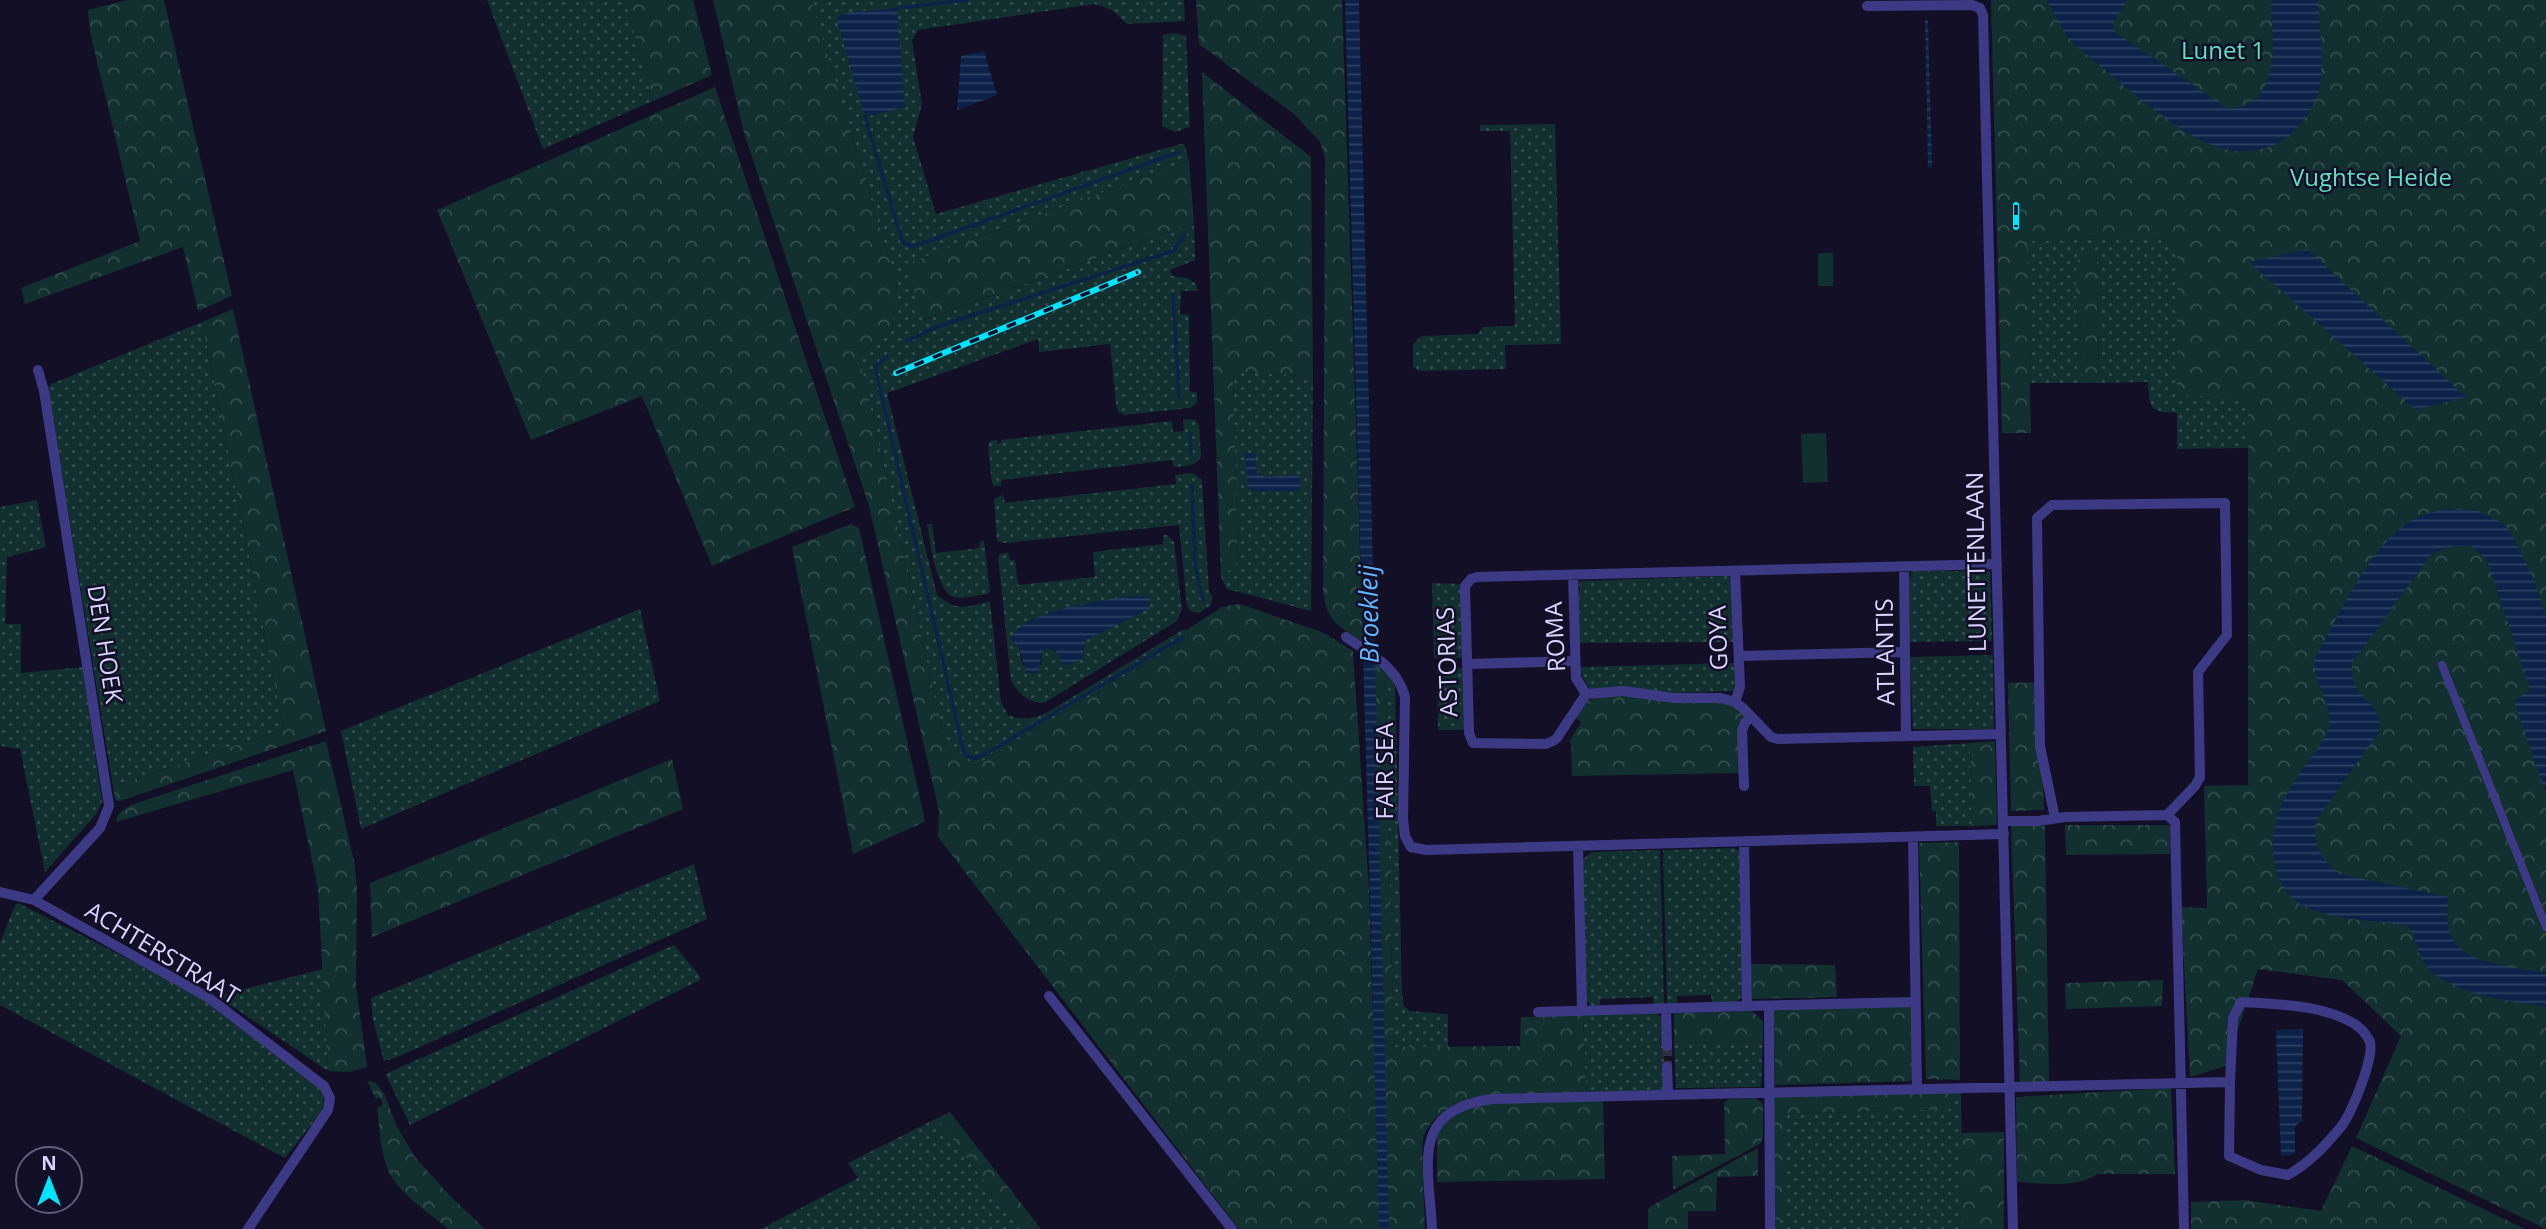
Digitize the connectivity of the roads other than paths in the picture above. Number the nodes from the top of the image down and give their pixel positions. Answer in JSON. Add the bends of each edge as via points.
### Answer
{"nodes":[{"id":1,"x":1867,"y":6,"type":"dead end"},
{"id":2,"x":38,"y":370,"type":"dead end"},
{"id":3,"x":1997,"y":564,"type":"junction"},
{"id":4,"x":1904,"y":567,"type":"junction"},
{"id":5,"x":1735,"y":571,"type":"junction"},
{"id":6,"x":1573,"y":575,"type":"junction"},
{"id":7,"x":1346,"y":638,"type":"dead end"},
{"id":8,"x":1905,"y":652,"type":"junction"},
{"id":9,"x":1739,"y":656,"type":"junction"},
{"id":10,"x":1575,"y":662,"type":"junction"},
{"id":11,"x":1468,"y":664,"type":"junction"},
{"id":12,"x":2442,"y":665,"type":"dead end"},
{"id":13,"x":1586,"y":694,"type":"junction"},
{"id":14,"x":1735,"y":702,"type":"junction"},
{"id":15,"x":1751,"y":717,"type":"junction"},
{"id":16,"x":2001,"y":734,"type":"junction"},
{"id":17,"x":1906,"y":736,"type":"junction"},
{"id":18,"x":1744,"y":786,"type":"dead end"},
{"id":19,"x":2167,"y":815,"type":"junction"},
{"id":20,"x":2055,"y":818,"type":"junction"},
{"id":21,"x":2003,"y":821,"type":"junction"},
{"id":22,"x":2004,"y":834,"type":"junction"},
{"id":23,"x":1913,"y":837,"type":"junction"},
{"id":24,"x":1744,"y":841,"type":"junction"},
{"id":25,"x":1578,"y":846,"type":"junction"},
{"id":26,"x":0,"y":892,"type":"edge"},
{"id":27,"x":33,"y":900,"type":"junction"},
{"id":28,"x":2546,"y":927,"type":"edge"},
{"id":29,"x":1049,"y":996,"type":"dead end"},
{"id":30,"x":1915,"y":1002,"type":"junction"},
{"id":31,"x":1747,"y":1006,"type":"junction"},
{"id":32,"x":1769,"y":1006,"type":"junction"},
{"id":33,"x":1666,"y":1009,"type":"junction"},
{"id":34,"x":1583,"y":1010,"type":"junction"},
{"id":35,"x":1538,"y":1012,"type":"dead end"},
{"id":36,"x":1667,"y":1046,"type":"tunnel mouth"},
{"id":37,"x":1667,"y":1067,"type":"tunnel mouth"},
{"id":38,"x":2182,"y":1082,"type":"junction"},
{"id":39,"x":2230,"y":1082,"type":"junction"},
{"id":40,"x":2010,"y":1086,"type":"junction"},
{"id":41,"x":1917,"y":1089,"type":"junction"},
{"id":42,"x":1768,"y":1092,"type":"junction"},
{"id":43,"x":1668,"y":1095,"type":"junction"},
{"id":44,"x":248,"y":1229,"type":"edge"},
{"id":45,"x":1232,"y":1229,"type":"edge"},
{"id":46,"x":1432,"y":1229,"type":"edge"},
{"id":47,"x":1770,"y":1229,"type":"edge"},
{"id":48,"x":2013,"y":1229,"type":"edge"},
{"id":49,"x":2184,"y":1229,"type":"edge"}],
"edges":[{"from":1,"to":3,"type":"street","name":"LUNETTENLAAN","via":[[1972,5],[1983,15]]},
{"from":2,"to":27,"type":"street","name":"DEN HOEK","via":[[109,806],[100,828]]},
{"from":3,"to":4,"type":"street","name":"ASTORIAS"},
{"from":3,"to":16,"type":"street","name":"LUNETTENLAAN"},
{"from":4,"to":5,"type":"street","name":"ASTORIAS"},
{"from":4,"to":8,"type":"street","name":"ATLANTIS"},
{"from":5,"to":6,"type":"street","name":"ASTORIAS"},
{"from":5,"to":9,"type":"street","name":"GOYA"},
{"from":6,"to":10,"type":"street","name":"ROMA"},
{"from":6,"to":11,"type":"street","name":"ASTORIAS","via":[[1471,579],[1465,586]]},
{"from":7,"to":25,"type":"street","name":"FAIR SEA","via":[[1398,677],[1405,697],[1403,819],[1411,847]]},
{"from":8,"to":9,"type":"street"},
{"from":8,"to":17,"type":"street","name":"ATLANTIS"},
{"from":9,"to":14,"type":"street","name":"GOYA","via":[[1740,687]]},
{"from":10,"to":11,"type":"street"},
{"from":10,"to":13,"type":"street","name":"ROMA","via":[[1576,678]]},
{"from":11,"to":13,"type":"street","name":"ASTORIAS","via":[[1473,743],[1553,741]]},
{"from":12,"to":28,"type":"street"},
{"from":13,"to":14,"type":"street","via":[[1623,691]]},
{"from":14,"to":15,"type":"street"},
{"from":15,"to":17,"type":"street","via":[[1778,739]]},
{"from":15,"to":18,"type":"street","via":[[1742,731]]},
{"from":16,"to":17,"type":"street"},
{"from":16,"to":21,"type":"street","name":"LUNETTENLAAN"},
{"from":19,"to":20,"type":"street"},
{"from":19,"to":20,"type":"street","via":[[2200,777],[2198,672],[2227,635],[2225,503],[2052,505],[2037,518],[2040,746]]},
{"from":19,"to":38,"type":"street","via":[[2175,822]]},
{"from":20,"to":21,"type":"street"},
{"from":21,"to":22,"type":"street","name":"LUNETTENLAAN"},
{"from":22,"to":23,"type":"street"},
{"from":22,"to":40,"type":"street","name":"LUNETTENLAAN"},
{"from":23,"to":24,"type":"street"},
{"from":23,"to":30,"type":"street"},
{"from":24,"to":25,"type":"street"},
{"from":24,"to":31,"type":"street"},
{"from":25,"to":34,"type":"street"},
{"from":26,"to":27,"type":"street","name":"ACHTERSTRAAT"},
{"from":27,"to":44,"type":"street","name":"ACHTERSTRAAT","via":[[209,998],[328,1092],[328,1110]]},
{"from":29,"to":45,"type":"street"},
{"from":30,"to":32,"type":"street"},
{"from":30,"to":41,"type":"street"},
{"from":31,"to":32,"type":"street"},
{"from":31,"to":33,"type":"street"},
{"from":32,"to":42,"type":"street"},
{"from":33,"to":34,"type":"street"},
{"from":33,"to":36,"type":"street"},
{"from":34,"to":35,"type":"street"},
{"from":37,"to":43,"type":"street"},
{"from":38,"to":39,"type":"street"},
{"from":38,"to":40,"type":"street"},
{"from":38,"to":49,"type":"street"},
{"from":39,"to":39,"type":"street","via":[[2233,1018],[2241,1002],[2329,1012],[2361,1029],[2370,1041],[2358,1091],[2342,1126],[2310,1162],[2288,1175],[2261,1170],[2229,1156]]},
{"from":40,"to":41,"type":"street"},
{"from":40,"to":48,"type":"street","name":"LUNETTENLAAN"},
{"from":41,"to":42,"type":"street"},
{"from":42,"to":43,"type":"street"},
{"from":42,"to":47,"type":"street"},
{"from":43,"to":46,"type":"street","via":[[1492,1099],[1459,1105],[1441,1119],[1429,1139]]}]}
